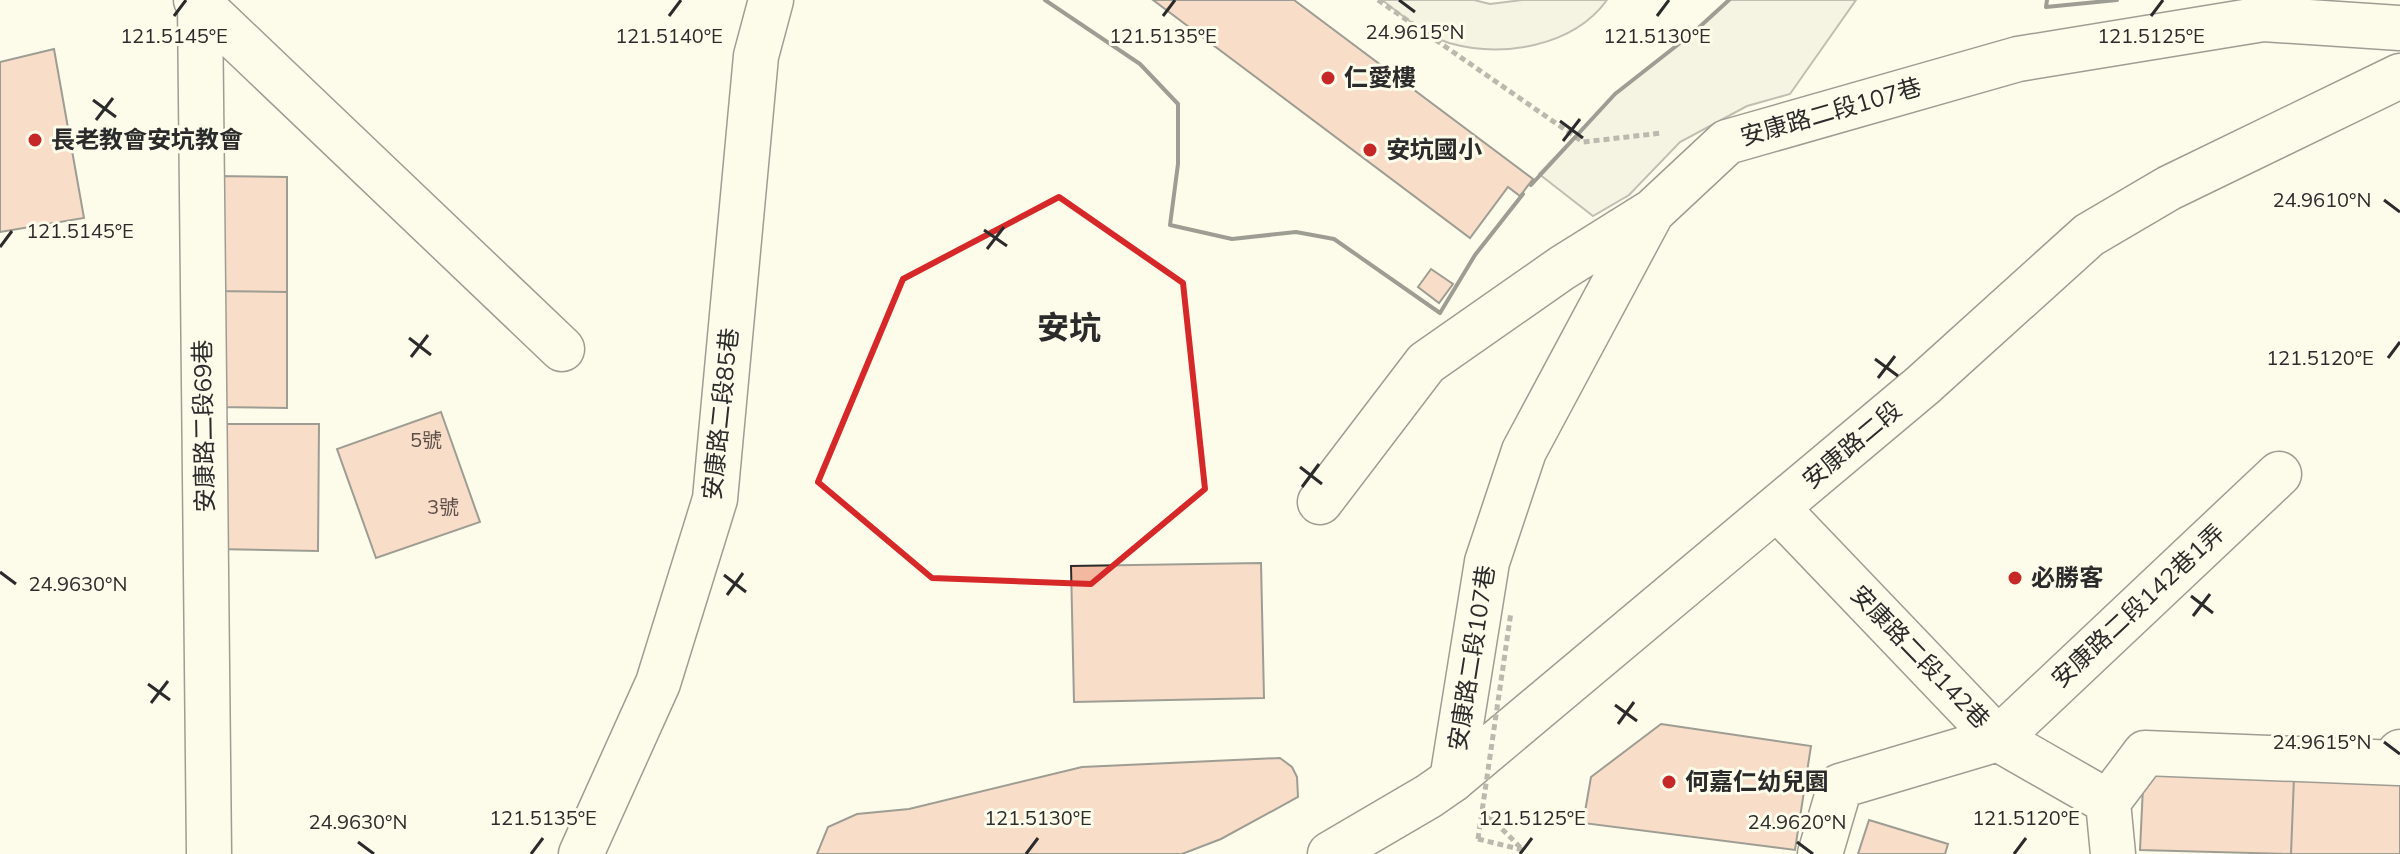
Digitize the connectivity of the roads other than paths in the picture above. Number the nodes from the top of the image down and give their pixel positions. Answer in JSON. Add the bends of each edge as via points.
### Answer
{"nodes":[{"id":1,"x":771,"y":0,"type":"edge"},
{"id":2,"x":198,"y":2,"type":"edge"},
{"id":3,"x":2400,"y":28,"type":"edge"},
{"id":4,"x":2400,"y":76,"type":"edge"},
{"id":5,"x":1652,"y":212,"type":"junction"},
{"id":6,"x":562,"y":349,"type":"dead end"},
{"id":7,"x":2279,"y":474,"type":"dead end"},
{"id":8,"x":1320,"y":502,"type":"dead end"},
{"id":9,"x":1777,"y":508,"type":"junction"},
{"id":10,"x":1998,"y":739,"type":"junction"},
{"id":11,"x":2400,"y":752,"type":"edge"},
{"id":12,"x":1452,"y":780,"type":"junction"},
{"id":13,"x":2108,"y":802,"type":"junction"},
{"id":14,"x":209,"y":854,"type":"edge"},
{"id":15,"x":581,"y":854,"type":"edge"},
{"id":16,"x":1330,"y":854,"type":"edge"},
{"id":17,"x":1820,"y":854,"type":"edge"},
{"id":18,"x":2113,"y":854,"type":"edge"}],
"edges":[{"from":1,"to":15,"type":"main road","name":"安康路二段85巷","via":[[756,56],[715,499],[658,683]]},
{"from":2,"to":6,"type":"main road"},
{"from":2,"to":14,"type":"main road","name":"安康路二段69巷"},
{"from":3,"to":5,"type":"main road","name":"安康路二段107巷","via":[[2263,19],[2018,59],[1727,142]]},
{"from":4,"to":9,"type":"main road","name":"安康路二段","via":[[2169,188],[2089,235]]},
{"from":5,"to":8,"type":"main road","via":[[1426,363]]},
{"from":5,"to":12,"type":"main road","name":"安康路二段107巷","via":[[1524,451],[1487,562]]},
{"from":7,"to":10,"type":"main road","name":"安康路二段142巷1弄"},
{"from":9,"to":10,"type":"main road","name":"安康路二段142巷"},
{"from":9,"to":12,"type":"main road","name":"安康路二段"},
{"from":10,"to":13,"type":"main road"},
{"from":10,"to":17,"type":"main road","name":"安康路二段142巷","via":[[1840,786]]},
{"from":11,"to":13,"type":"main road","via":[[2398,763],[2145,753]]},
{"from":12,"to":16,"type":"main road","name":"安康路二段"},
{"from":13,"to":18,"type":"main road"}]}
